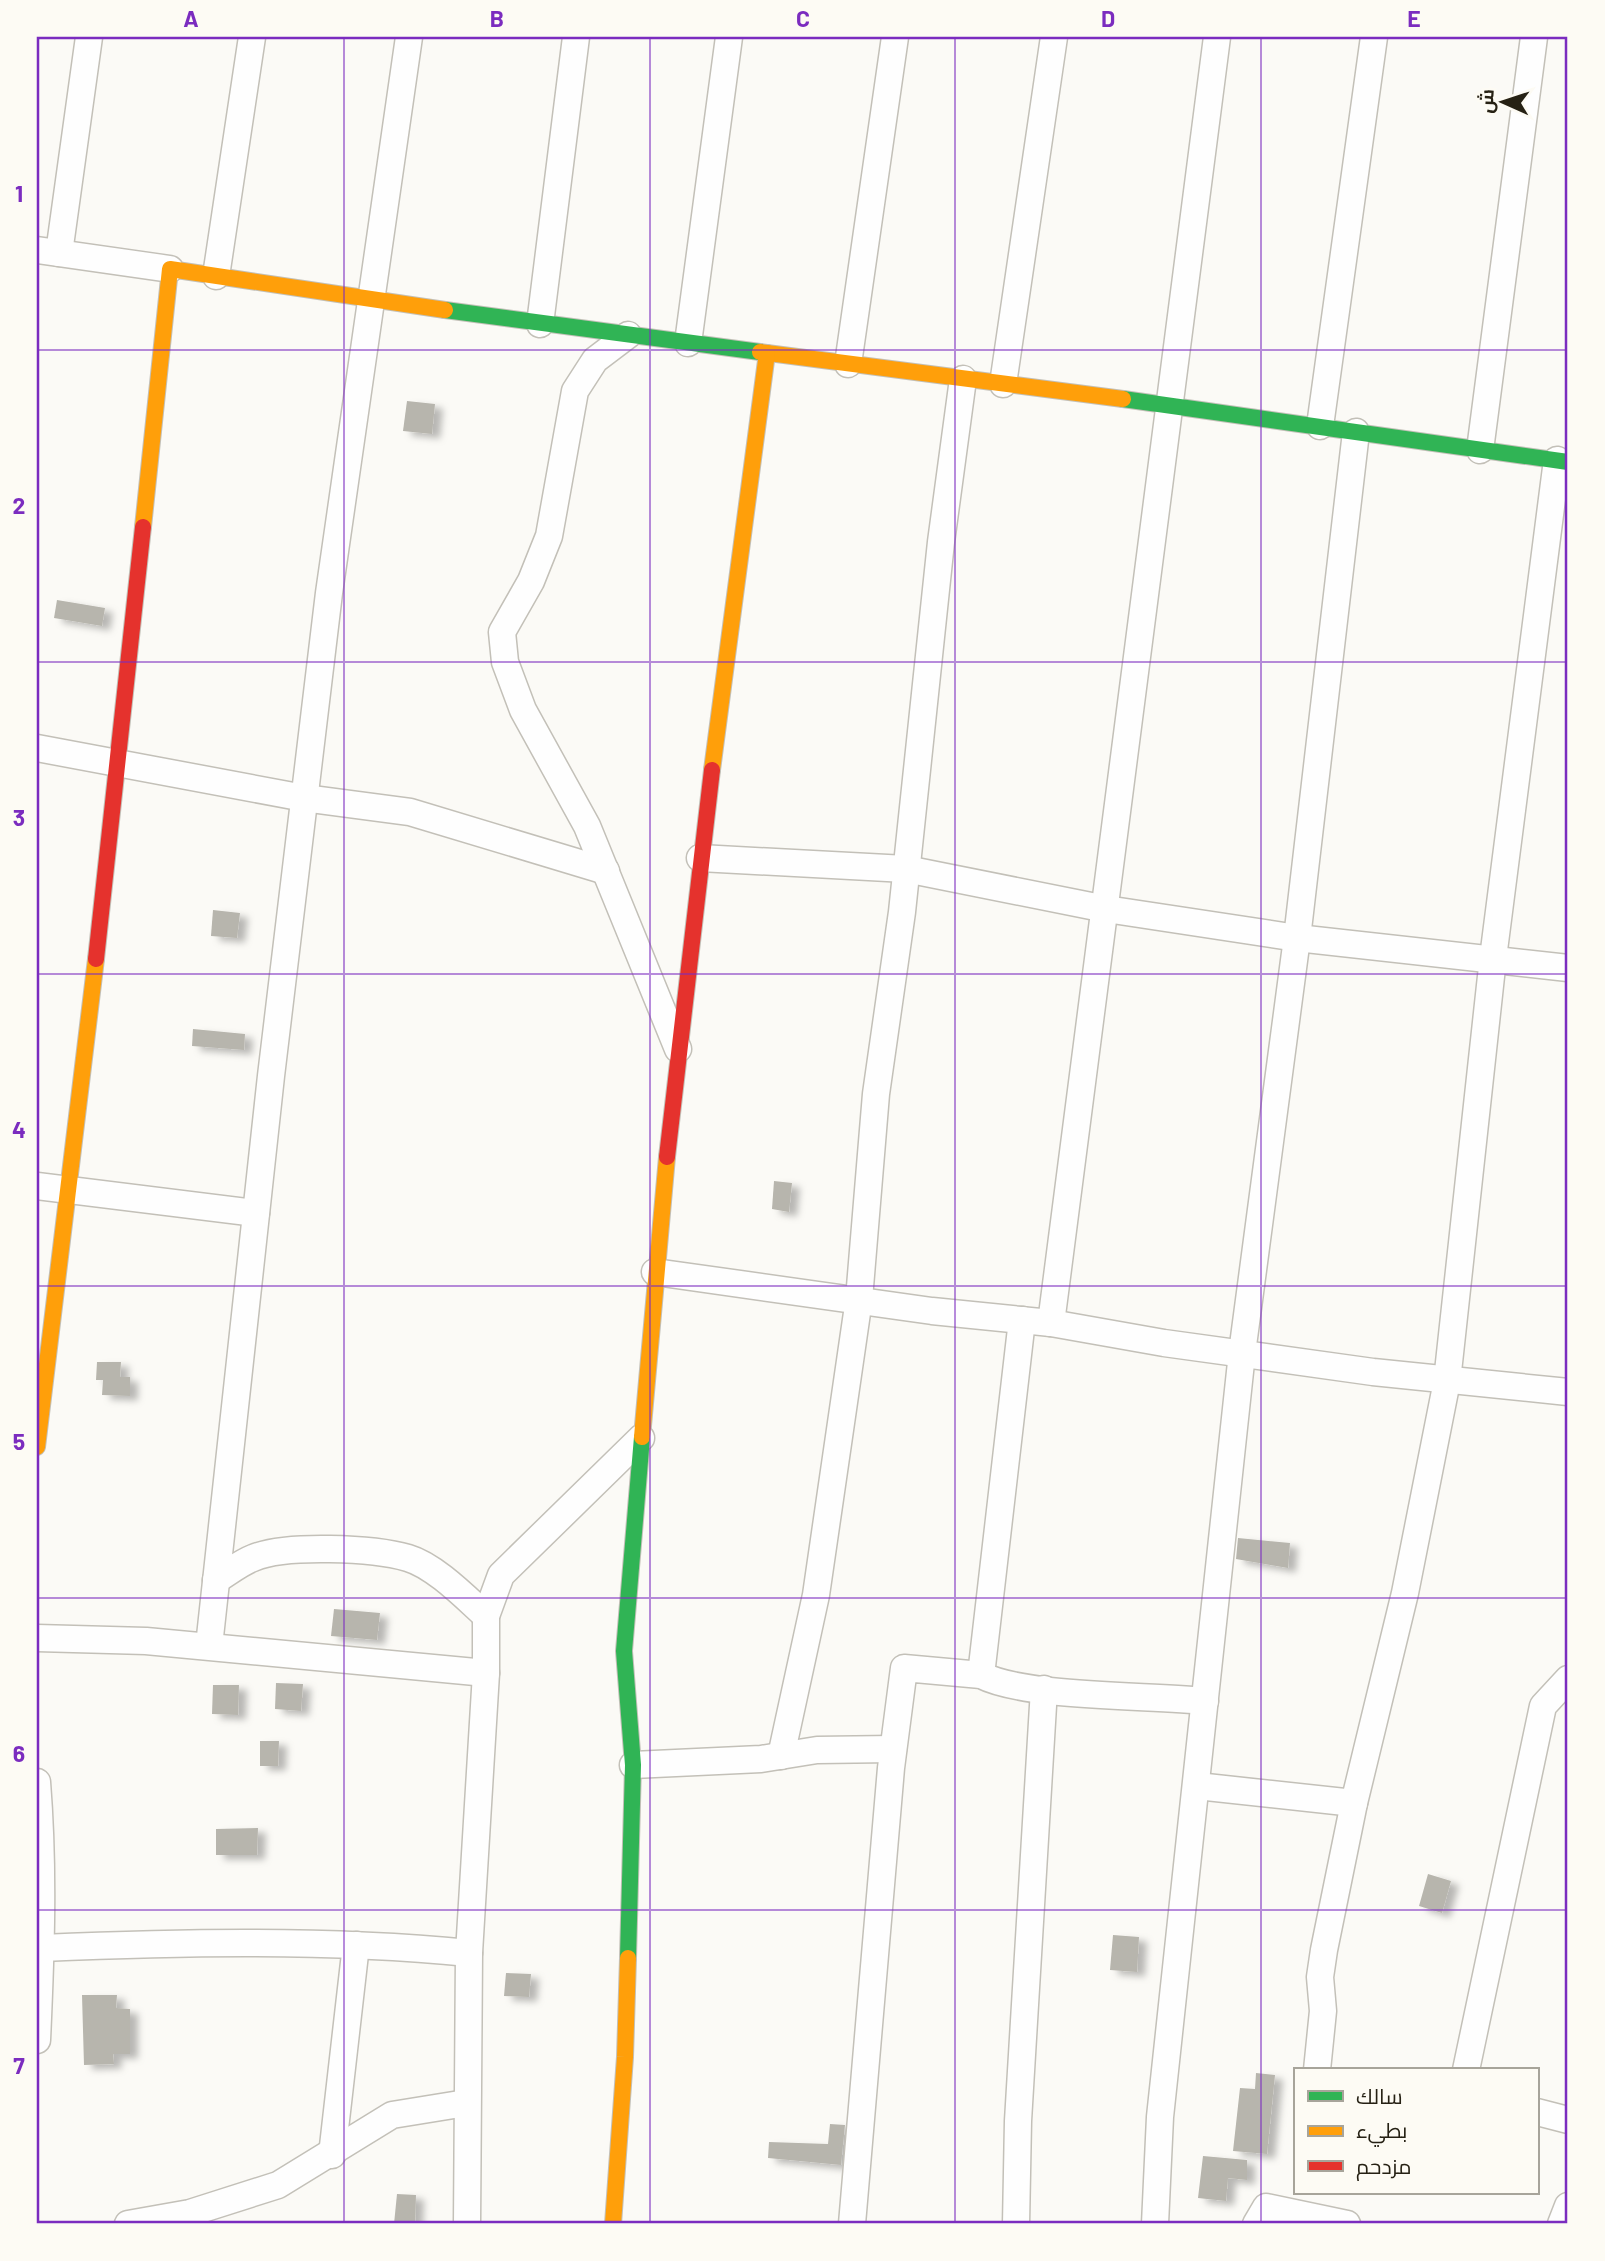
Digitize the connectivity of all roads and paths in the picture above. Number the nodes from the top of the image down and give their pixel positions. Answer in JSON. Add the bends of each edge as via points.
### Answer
{"nodes":[{"id":1,"x":89,"y":37,"type":"edge"},
{"id":2,"x":252,"y":37,"type":"edge"},
{"id":3,"x":409,"y":37,"type":"edge"},
{"id":4,"x":576,"y":37,"type":"edge"},
{"id":5,"x":729,"y":37,"type":"edge"},
{"id":6,"x":895,"y":37,"type":"edge"},
{"id":7,"x":1054,"y":37,"type":"edge"},
{"id":8,"x":1217,"y":37,"type":"edge"},
{"id":9,"x":1374,"y":37,"type":"edge"},
{"id":10,"x":1534,"y":37,"type":"edge"},
{"id":11,"x":48,"y":251,"type":"edge"},
{"id":12,"x":170,"y":269,"type":"junction"},
{"id":13,"x":216,"y":276,"type":"junction"},
{"id":14,"x":371,"y":299,"type":"junction"},
{"id":15,"x":540,"y":324,"type":"junction"},
{"id":16,"x":628,"y":335,"type":"junction"},
{"id":17,"x":688,"y":343,"type":"junction"},
{"id":18,"x":767,"y":353,"type":"junction"},
{"id":19,"x":848,"y":364,"type":"junction"},
{"id":20,"x":963,"y":379,"type":"junction"},
{"id":21,"x":1003,"y":384,"type":"junction"},
{"id":22,"x":1171,"y":405,"type":"junction"},
{"id":23,"x":1320,"y":426,"type":"junction"},
{"id":24,"x":1356,"y":432,"type":"junction"},
{"id":25,"x":1480,"y":450,"type":"junction"},
{"id":26,"x":1562,"y":461,"type":"edge"},
{"id":27,"x":37,"y":748,"type":"edge"},
{"id":28,"x":118,"y":762,"type":"junction"},
{"id":29,"x":304,"y":798,"type":"junction"},
{"id":30,"x":701,"y":858,"type":"junction"},
{"id":31,"x":906,"y":869,"type":"junction"},
{"id":32,"x":606,"y":871,"type":"junction"},
{"id":33,"x":1106,"y":909,"type":"junction"},
{"id":34,"x":1297,"y":938,"type":"junction"},
{"id":35,"x":1493,"y":958,"type":"junction"},
{"id":36,"x":1568,"y":968,"type":"edge"},
{"id":37,"x":679,"y":1051,"type":"junction"},
{"id":38,"x":37,"y":1186,"type":"edge"},
{"id":39,"x":68,"y":1190,"type":"junction"},
{"id":40,"x":256,"y":1213,"type":"junction"},
{"id":41,"x":654,"y":1272,"type":"junction"},
{"id":42,"x":859,"y":1299,"type":"junction"},
{"id":43,"x":1022,"y":1320,"type":"junction"},
{"id":44,"x":1051,"y":1323,"type":"junction"},
{"id":45,"x":1242,"y":1353,"type":"junction"},
{"id":46,"x":1447,"y":1381,"type":"junction"},
{"id":47,"x":1540,"y":1389,"type":"junction"},
{"id":48,"x":1568,"y":1392,"type":"edge"},
{"id":49,"x":1568,"y":1404,"type":"edge"},
{"id":50,"x":641,"y":1438,"type":"junction"},
{"id":51,"x":37,"y":1447,"type":"edge"},
{"id":52,"x":216,"y":1580,"type":"junction"},
{"id":53,"x":486,"y":1616,"type":"junction"},
{"id":54,"x":37,"y":1638,"type":"edge"},
{"id":55,"x":209,"y":1646,"type":"junction"},
{"id":56,"x":486,"y":1673,"type":"junction"},
{"id":57,"x":981,"y":1675,"type":"junction"},
{"id":58,"x":1568,"y":1679,"type":"edge"},
{"id":59,"x":1044,"y":1689,"type":"junction"},
{"id":60,"x":1205,"y":1701,"type":"junction"},
{"id":61,"x":893,"y":1749,"type":"junction"},
{"id":62,"x":781,"y":1756,"type":"junction"},
{"id":63,"x":633,"y":1765,"type":"junction"},
{"id":64,"x":1197,"y":1786,"type":"junction"},
{"id":65,"x":37,"y":1796,"type":"edge"},
{"id":66,"x":1354,"y":1803,"type":"junction"},
{"id":67,"x":356,"y":1945,"type":"junction"},
{"id":68,"x":42,"y":1948,"type":"junction"},
{"id":69,"x":469,"y":1952,"type":"junction"},
{"id":70,"x":37,"y":2040,"type":"edge"},
{"id":71,"x":1317,"y":2068,"type":"edge"},
{"id":72,"x":1466,"y":2068,"type":"edge"},
{"id":73,"x":466,"y":2103,"type":"junction"},
{"id":74,"x":1538,"y":2112,"type":"edge"},
{"id":75,"x":1568,"y":2120,"type":"edge"},
{"id":76,"x":332,"y":2155,"type":"junction"},
{"id":77,"x":1301,"y":2205,"type":"edge"},
{"id":78,"x":1568,"y":2206,"type":"edge"},
{"id":79,"x":190,"y":2219,"type":"edge"},
{"id":80,"x":128,"y":2224,"type":"edge"},
{"id":81,"x":467,"y":2224,"type":"edge"},
{"id":82,"x":613,"y":2224,"type":"edge"},
{"id":83,"x":852,"y":2224,"type":"edge"},
{"id":84,"x":1016,"y":2224,"type":"edge"},
{"id":85,"x":1155,"y":2224,"type":"edge"},
{"id":86,"x":1256,"y":2224,"type":"edge"},
{"id":87,"x":1347,"y":2224,"type":"edge"},
{"id":88,"x":1561,"y":2224,"type":"edge"}],
"edges":[{"from":1,"to":11,"type":"street"},
{"from":2,"to":13,"type":"street"},
{"from":3,"to":14,"type":"street"},
{"from":4,"to":15,"type":"street"},
{"from":5,"to":17,"type":"street"},
{"from":6,"to":19,"type":"street"},
{"from":7,"to":21,"type":"street"},
{"from":8,"to":22,"type":"street"},
{"from":9,"to":23,"type":"street"},
{"from":10,"to":25,"type":"street"},
{"from":11,"to":12,"type":"street"},
{"from":12,"to":13,"type":"street"},
{"from":12,"to":28,"type":"street"},
{"from":13,"to":14,"type":"street"},
{"from":14,"to":15,"type":"street"},
{"from":14,"to":29,"type":"street"},
{"from":15,"to":16,"type":"street"},
{"from":16,"to":17,"type":"street"},
{"from":16,"to":32,"type":"street","via":[[595,360],[575,391],[549,536],[531,582],[502,632],[505,662],[523,710],[587,826]]},
{"from":17,"to":18,"type":"street"},
{"from":18,"to":19,"type":"street"},
{"from":18,"to":30,"type":"street"},
{"from":19,"to":20,"type":"street"},
{"from":20,"to":21,"type":"street"},
{"from":20,"to":31,"type":"street"},
{"from":21,"to":22,"type":"street"},
{"from":22,"to":23,"type":"street"},
{"from":22,"to":33,"type":"street","via":[[1150,532]]},
{"from":23,"to":24,"type":"street"},
{"from":24,"to":25,"type":"street"},
{"from":24,"to":34,"type":"street"},
{"from":25,"to":26,"type":"street"},
{"from":26,"to":35,"type":"street"},
{"from":27,"to":28,"type":"street"},
{"from":28,"to":29,"type":"street"},
{"from":28,"to":39,"type":"street"},
{"from":29,"to":32,"type":"street","via":[[410,812]]},
{"from":29,"to":40,"type":"street"},
{"from":30,"to":31,"type":"street"},
{"from":30,"to":37,"type":"street"},
{"from":31,"to":33,"type":"street"},
{"from":31,"to":42,"type":"street","via":[[876,1094]]},
{"from":32,"to":37,"type":"street"},
{"from":33,"to":34,"type":"street"},
{"from":33,"to":44,"type":"street"},
{"from":34,"to":35,"type":"street"},
{"from":34,"to":45,"type":"street"},
{"from":35,"to":36,"type":"street"},
{"from":35,"to":46,"type":"street"},
{"from":37,"to":41,"type":"street"},
{"from":38,"to":39,"type":"street"},
{"from":39,"to":40,"type":"street"},
{"from":39,"to":51,"type":"street"},
{"from":40,"to":52,"type":"street"},
{"from":41,"to":42,"type":"street"},
{"from":41,"to":50,"type":"street"},
{"from":42,"to":43,"type":"street"},
{"from":42,"to":62,"type":"street","via":[[816,1595]]},
{"from":43,"to":44,"type":"street"},
{"from":43,"to":57,"type":"street"},
{"from":44,"to":45,"type":"street"},
{"from":45,"to":46,"type":"street"},
{"from":45,"to":60,"type":"street"},
{"from":46,"to":47,"type":"street"},
{"from":46,"to":66,"type":"street","via":[[1405,1592]]},
{"from":47,"to":48,"type":"street"},
{"from":47,"to":49,"type":"street"},
{"from":50,"to":53,"type":"street","via":[[501,1575]]},
{"from":50,"to":63,"type":"street","via":[[624,1651]]},
{"from":52,"to":53,"type":"street","via":[[253,1558],[297,1549],[410,1558],[450,1584]]},
{"from":52,"to":55,"type":"street"},
{"from":53,"to":56,"type":"street"},
{"from":54,"to":55,"type":"street"},
{"from":55,"to":56,"type":"street"},
{"from":56,"to":69,"type":"street"},
{"from":57,"to":59,"type":"street","via":[[990,1681]]},
{"from":57,"to":61,"type":"street","via":[[904,1668]]},
{"from":58,"to":72,"type":"street","via":[[1543,1706]]},
{"from":59,"to":60,"type":"street"},
{"from":59,"to":84,"type":"street"},
{"from":60,"to":64,"type":"street"},
{"from":61,"to":62,"type":"street","via":[[817,1750]]},
{"from":61,"to":83,"type":"street"},
{"from":62,"to":63,"type":"street"},
{"from":63,"to":82,"type":"street","via":[[625,2057]]},
{"from":64,"to":66,"type":"street"},
{"from":64,"to":85,"type":"street","via":[[1160,2117]]},
{"from":65,"to":68,"type":"street"},
{"from":66,"to":71,"type":"street","via":[[1320,1977],[1323,2011]]},
{"from":67,"to":68,"type":"street","via":[[208,1941]]},
{"from":67,"to":69,"type":"street"},
{"from":67,"to":76,"type":"street"},
{"from":68,"to":70,"type":"street"},
{"from":69,"to":73,"type":"street"},
{"from":73,"to":76,"type":"street","via":[[392,2115],[351,2138]]},
{"from":73,"to":81,"type":"street"},
{"from":74,"to":75,"type":"street"},
{"from":76,"to":79,"type":"street","via":[[278,2185]]},
{"from":77,"to":86,"type":"street","via":[[1266,2207]]},
{"from":77,"to":87,"type":"street"},
{"from":78,"to":88,"type":"street"},
{"from":79,"to":80,"type":"street"}]}
